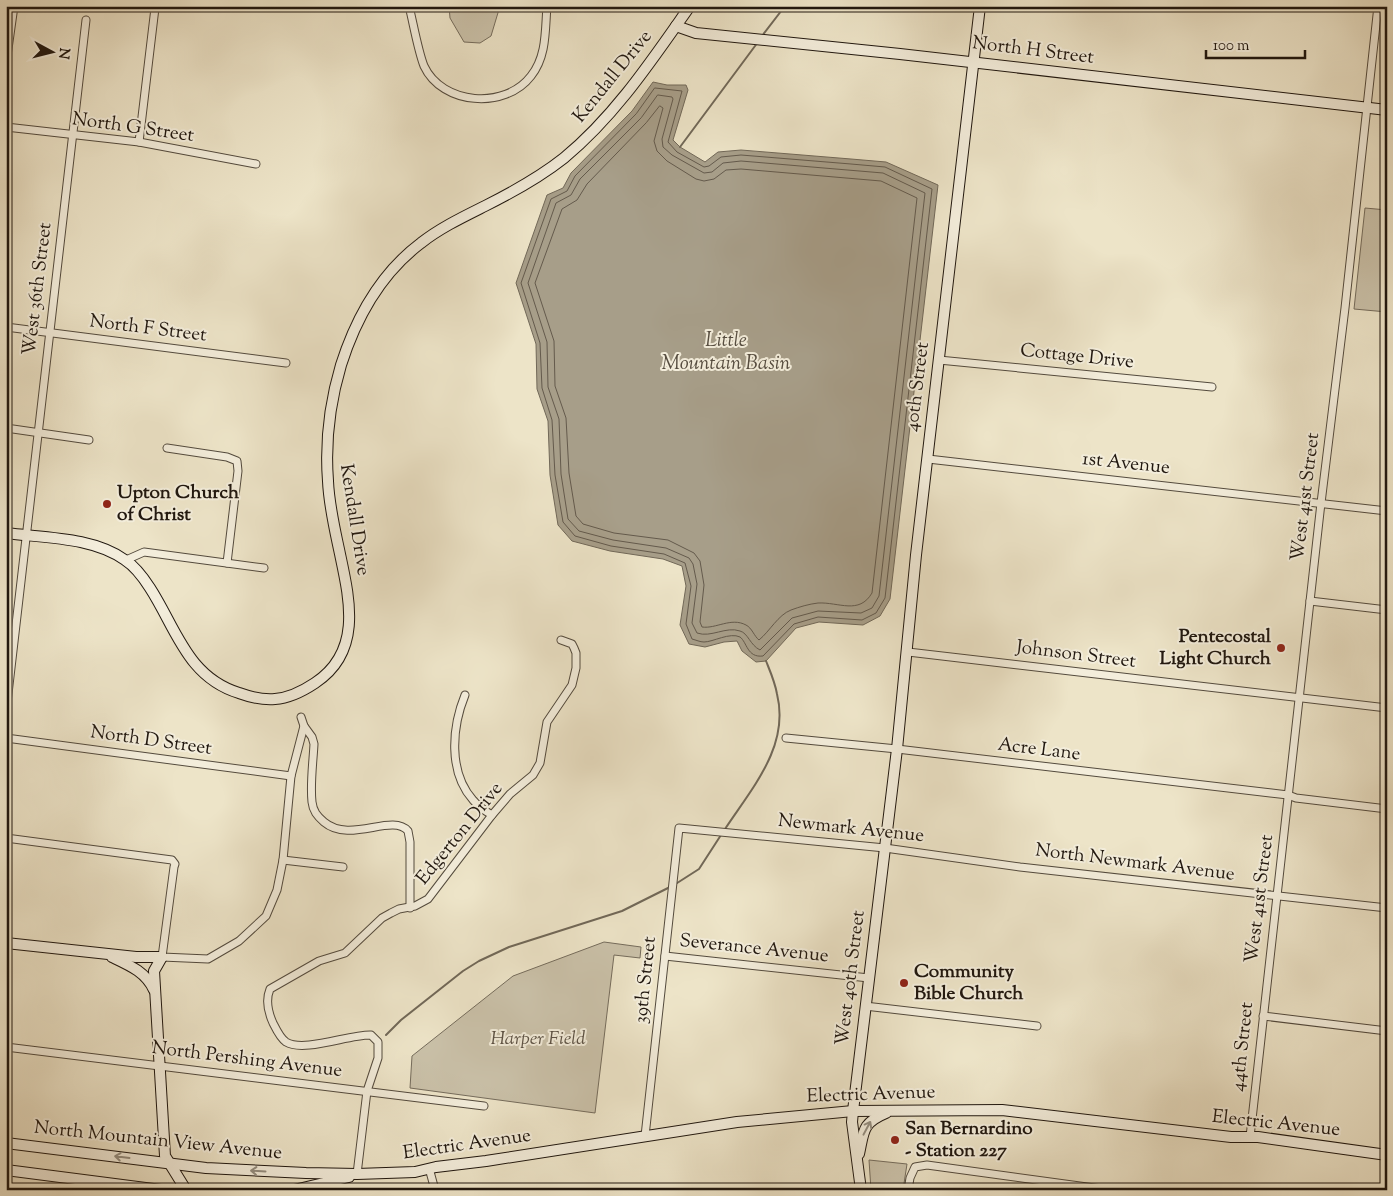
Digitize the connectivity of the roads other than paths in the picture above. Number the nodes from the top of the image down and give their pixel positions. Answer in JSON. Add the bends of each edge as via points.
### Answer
{"nodes":[{"id":1,"x":14,"y":6,"type":"edge"},
{"id":2,"x":409,"y":6,"type":"edge"},
{"id":3,"x":547,"y":6,"type":"edge"},
{"id":4,"x":690,"y":6,"type":"edge"},
{"id":5,"x":980,"y":6,"type":"edge"},
{"id":6,"x":1378,"y":6,"type":"edge"},
{"id":7,"x":155,"y":8,"type":"dead end"},
{"id":8,"x":86,"y":20,"type":"dead end"},
{"id":9,"x":676,"y":26,"type":"junction"},
{"id":10,"x":974,"y":62,"type":"junction"},
{"id":11,"x":6,"y":63,"type":"edge"},
{"id":12,"x":1366,"y":108,"type":"junction"},
{"id":13,"x":1387,"y":110,"type":"edge"},
{"id":14,"x":6,"y":127,"type":"edge"},
{"id":15,"x":72,"y":135,"type":"junction"},
{"id":16,"x":139,"y":142,"type":"junction"},
{"id":17,"x":256,"y":164,"type":"dead end"},
{"id":18,"x":6,"y":328,"type":"edge"},
{"id":19,"x":50,"y":333,"type":"junction"},
{"id":20,"x":939,"y":360,"type":"junction"},
{"id":21,"x":286,"y":363,"type":"dead end"},
{"id":22,"x":1212,"y":387,"type":"dead end"},
{"id":23,"x":6,"y":428,"type":"edge"},
{"id":24,"x":38,"y":432,"type":"junction"},
{"id":25,"x":89,"y":440,"type":"dead end"},
{"id":26,"x":167,"y":448,"type":"dead end"},
{"id":27,"x":928,"y":459,"type":"junction"},
{"id":28,"x":1321,"y":503,"type":"junction"},
{"id":29,"x":1387,"y":511,"type":"edge"},
{"id":30,"x":6,"y":533,"type":"edge"},
{"id":31,"x":26,"y":536,"type":"junction"},
{"id":32,"x":126,"y":560,"type":"junction"},
{"id":33,"x":227,"y":563,"type":"junction"},
{"id":34,"x":264,"y":568,"type":"dead end"},
{"id":35,"x":1310,"y":601,"type":"junction"},
{"id":36,"x":1387,"y":610,"type":"edge"},
{"id":37,"x":6,"y":638,"type":"edge"},
{"id":38,"x":14,"y":639,"type":"junction"},
{"id":39,"x":561,"y":640,"type":"dead end"},
{"id":40,"x":908,"y":652,"type":"junction"},
{"id":41,"x":465,"y":695,"type":"dead end"},
{"id":42,"x":1300,"y":697,"type":"junction"},
{"id":43,"x":1387,"y":708,"type":"edge"},
{"id":44,"x":6,"y":711,"type":"edge"},
{"id":45,"x":301,"y":717,"type":"dead end"},
{"id":46,"x":304,"y":726,"type":"junction"},
{"id":47,"x":6,"y":738,"type":"edge"},
{"id":48,"x":786,"y":738,"type":"dead end"},
{"id":49,"x":897,"y":750,"type":"junction"},
{"id":50,"x":894,"y":771,"type":"joint"},
{"id":51,"x":292,"y":776,"type":"junction"},
{"id":52,"x":1288,"y":795,"type":"junction"},
{"id":53,"x":1387,"y":809,"type":"edge"},
{"id":54,"x":492,"y":815,"type":"junction"},
{"id":55,"x":679,"y":828,"type":"joint"},
{"id":56,"x":6,"y":838,"type":"edge"},
{"id":57,"x":885,"y":848,"type":"junction"},
{"id":58,"x":283,"y":860,"type":"junction"},
{"id":59,"x":343,"y":867,"type":"dead end"},
{"id":60,"x":1020,"y":867,"type":"joint"},
{"id":61,"x":1276,"y":896,"type":"junction"},
{"id":62,"x":410,"y":908,"type":"junction"},
{"id":63,"x":1387,"y":908,"type":"edge"},
{"id":64,"x":6,"y":943,"type":"edge"},
{"id":65,"x":103,"y":953,"type":"junction"},
{"id":66,"x":665,"y":956,"type":"junction"},
{"id":67,"x":162,"y":957,"type":"junction"},
{"id":68,"x":869,"y":978,"type":"junction"},
{"id":69,"x":1265,"y":990,"type":"joint"},
{"id":70,"x":155,"y":994,"type":"junction"},
{"id":71,"x":865,"y":1006,"type":"junction"},
{"id":72,"x":1263,"y":1016,"type":"junction"},
{"id":73,"x":1037,"y":1026,"type":"dead end"},
{"id":74,"x":1387,"y":1030,"type":"edge"},
{"id":75,"x":6,"y":1047,"type":"edge"},
{"id":76,"x":159,"y":1066,"type":"junction"},
{"id":77,"x":367,"y":1091,"type":"junction"},
{"id":78,"x":484,"y":1106,"type":"dead end"},
{"id":79,"x":894,"y":1110,"type":"junction"},
{"id":80,"x":853,"y":1111,"type":"junction"},
{"id":81,"x":645,"y":1136,"type":"junction"},
{"id":82,"x":1250,"y":1137,"type":"junction"},
{"id":83,"x":6,"y":1143,"type":"edge"},
{"id":84,"x":1387,"y":1155,"type":"edge"},
{"id":85,"x":858,"y":1159,"type":"junction"},
{"id":86,"x":170,"y":1164,"type":"junction"},
{"id":87,"x":429,"y":1168,"type":"junction"},
{"id":88,"x":6,"y":1170,"type":"edge"},
{"id":89,"x":306,"y":1173,"type":"junction"},
{"id":90,"x":357,"y":1174,"type":"junction"},
{"id":91,"x":305,"y":1189,"type":"edge"},
{"id":92,"x":161,"y":1190,"type":"edge"},
{"id":93,"x":186,"y":1190,"type":"edge"},
{"id":94,"x":294,"y":1190,"type":"edge"},
{"id":95,"x":435,"y":1190,"type":"edge"},
{"id":96,"x":862,"y":1190,"type":"edge"},
{"id":97,"x":908,"y":1190,"type":"edge"},
{"id":98,"x":1109,"y":1190,"type":"edge"}],
"edges":[{"from":1,"to":11,"type":"street"},
{"from":2,"to":3,"type":"street","via":[[424,66],[434,79],[442,88],[455,94],[487,99],[506,94],[531,77],[540,63],[544,46]]},
{"from":4,"to":9,"type":"main road","name":"Kendall Drive"},
{"from":5,"to":10,"type":"main road","name":"40th Street"},
{"from":6,"to":12,"type":"street","name":"West 41st Street"},
{"from":7,"to":16,"type":"street"},
{"from":8,"to":15,"type":"street","name":"West 36th Street"},
{"from":9,"to":10,"type":"main road","name":"North H Street","via":[[696,33]]},
{"from":9,"to":32,"type":"main road","name":"Kendall Drive","via":[[609,115],[582,142],[526,185],[422,241],[391,270],[368,302],[342,362],[330,411],[327,464],[330,503],[350,618],[343,651],[331,670],[307,688],[286,697],[260,698],[227,689],[193,662],[142,576]]},
{"from":10,"to":12,"type":"main road","name":"North H Street"},
{"from":10,"to":20,"type":"main road","name":"40th Street"},
{"from":12,"to":13,"type":"main road","name":"North H Street"},
{"from":12,"to":28,"type":"street","name":"West 41st Street"},
{"from":14,"to":15,"type":"street","name":"North G Street"},
{"from":15,"to":16,"type":"street","name":"North G Street"},
{"from":15,"to":19,"type":"street","name":"West 36th Street"},
{"from":16,"to":17,"type":"street","name":"North G Street"},
{"from":18,"to":19,"type":"street","name":"North F Street"},
{"from":19,"to":21,"type":"street","name":"North F Street"},
{"from":19,"to":24,"type":"street","name":"West 36th Street"},
{"from":20,"to":22,"type":"street","name":"Cottage Drive"},
{"from":20,"to":27,"type":"main road","name":"40th Street"},
{"from":23,"to":24,"type":"street"},
{"from":24,"to":25,"type":"street"},
{"from":24,"to":31,"type":"street","name":"West 36th Street"},
{"from":26,"to":33,"type":"street","via":[[226,456],[237,461]]},
{"from":27,"to":28,"type":"street","name":"1st Avenue"},
{"from":27,"to":40,"type":"main road","name":"40th Street"},
{"from":28,"to":29,"type":"street","name":"1st Avenue"},
{"from":28,"to":35,"type":"street","name":"West 41st Street"},
{"from":30,"to":31,"type":"main road","name":"Kendall Drive"},
{"from":31,"to":32,"type":"main road","name":"Kendall Drive","via":[[83,542]]},
{"from":31,"to":38,"type":"street","name":"West 36th Street"},
{"from":32,"to":33,"type":"street","via":[[144,552]]},
{"from":33,"to":34,"type":"street"},
{"from":35,"to":36,"type":"street"},
{"from":35,"to":42,"type":"street","name":"West 41st Street"},
{"from":37,"to":38,"type":"street"},
{"from":38,"to":44,"type":"street","name":"West 36th Street"},
{"from":39,"to":54,"type":"street","name":"Edgerton Drive","via":[[572,644],[576,653],[572,685],[547,722],[542,756],[536,769]]},
{"from":40,"to":42,"type":"street","name":"Johnson Street"},
{"from":40,"to":49,"type":"main road","name":"40th Street"},
{"from":41,"to":54,"type":"street","via":[[455,742],[460,780],[473,800]]},
{"from":42,"to":43,"type":"street","name":"Johnson Street"},
{"from":42,"to":52,"type":"street","name":"West 41st Street"},
{"from":45,"to":46,"type":"street"},
{"from":46,"to":51,"type":"street"},
{"from":46,"to":62,"type":"street","via":[[314,744],[312,797],[316,815],[329,825],[346,831],[390,825],[403,826],[408,831]]},
{"from":47,"to":51,"type":"street","name":"North D Street"},
{"from":48,"to":49,"type":"street","name":"Acre Lane"},
{"from":49,"to":50,"type":"main road","name":"40th Street"},
{"from":49,"to":52,"type":"street","name":"Acre Lane"},
{"from":50,"to":57,"type":"main road","name":"West 40th Street"},
{"from":51,"to":58,"type":"street"},
{"from":52,"to":53,"type":"street","name":"Acre Lane"},
{"from":52,"to":61,"type":"street","name":"West 41st Street"},
{"from":54,"to":62,"type":"street","name":"Edgerton Drive","via":[[428,899]]},
{"from":55,"to":57,"type":"street","name":"Newmark Avenue"},
{"from":55,"to":66,"type":"street","name":"39th Street"},
{"from":56,"to":67,"type":"street","via":[[174,861]]},
{"from":57,"to":60,"type":"street","name":"Newmark Avenue"},
{"from":57,"to":68,"type":"main road","name":"West 40th Street"},
{"from":58,"to":59,"type":"street"},
{"from":58,"to":67,"type":"street","via":[[277,890],[266,916],[239,942],[208,959]]},
{"from":60,"to":61,"type":"street","name":"North Newmark Avenue"},
{"from":61,"to":63,"type":"street"},
{"from":61,"to":69,"type":"street","name":"West 41st Street"},
{"from":62,"to":77,"type":"street","name":"Edgerton Drive","via":[[390,912],[345,953],[319,961],[270,989],[268,995],[273,1022],[281,1037],[294,1045],[372,1035],[378,1042],[378,1058]]},
{"from":64,"to":65,"type":"main road"},
{"from":65,"to":67,"type":"main road"},
{"from":65,"to":70,"type":"main road","via":[[135,968],[151,983]]},
{"from":66,"to":68,"type":"street","name":"Severance Avenue"},
{"from":66,"to":81,"type":"street","name":"39th Street"},
{"from":67,"to":70,"type":"main road","via":[[154,971]]},
{"from":68,"to":71,"type":"main road","name":"West 40th Street"},
{"from":69,"to":72,"type":"street","name":"44th Street"},
{"from":70,"to":76,"type":"main road"},
{"from":71,"to":73,"type":"street"},
{"from":71,"to":80,"type":"main road","name":"West 40th Street"},
{"from":72,"to":74,"type":"street"},
{"from":72,"to":82,"type":"street","name":"44th Street"},
{"from":75,"to":76,"type":"street","name":"North Pershing Avenue"},
{"from":76,"to":77,"type":"street","name":"North Pershing Avenue"},
{"from":76,"to":86,"type":"main road","via":[[165,1154]]},
{"from":77,"to":78,"type":"street","name":"North Pershing Avenue"},
{"from":77,"to":90,"type":"street","name":"Edgerton Drive"},
{"from":79,"to":80,"type":"main road","name":"Electric Avenue"},
{"from":79,"to":82,"type":"main road","name":"Electric Avenue","via":[[1002,1110]]},
{"from":85,"to":79,"type":"main road","one_way":true,"via":[[867,1124]]},
{"from":80,"to":81,"type":"main road","name":"Electric Avenue","via":[[737,1122]]},
{"from":80,"to":85,"type":"main road","name":"West 40th Street"},
{"from":81,"to":87,"type":"main road","name":"Electric Avenue"},
{"from":82,"to":84,"type":"main road","name":"Electric Avenue"},
{"from":86,"to":83,"type":"main road","name":"North Mountain View Avenue","one_way":true},
{"from":85,"to":96,"type":"main road","name":"West 40th Street"},
{"from":89,"to":86,"type":"main road","name":"North Mountain View Avenue","one_way":true},
{"from":86,"to":93,"type":"main road"},
{"from":87,"to":90,"type":"main road","name":"Electric Avenue","via":[[415,1172]]},
{"from":87,"to":95,"type":"street"},
{"from":88,"to":92,"type":"main road"},
{"from":89,"to":90,"type":"main road","name":"North Mountain View Avenue"},
{"from":89,"to":91,"type":"street"},
{"from":90,"to":91,"type":"main road","name":"North Mountain View Avenue"},
{"from":91,"to":94,"type":"main road","name":"North Mountain View Avenue"},
{"from":97,"to":98,"type":"street","via":[[915,1167],[927,1165]]}]}
